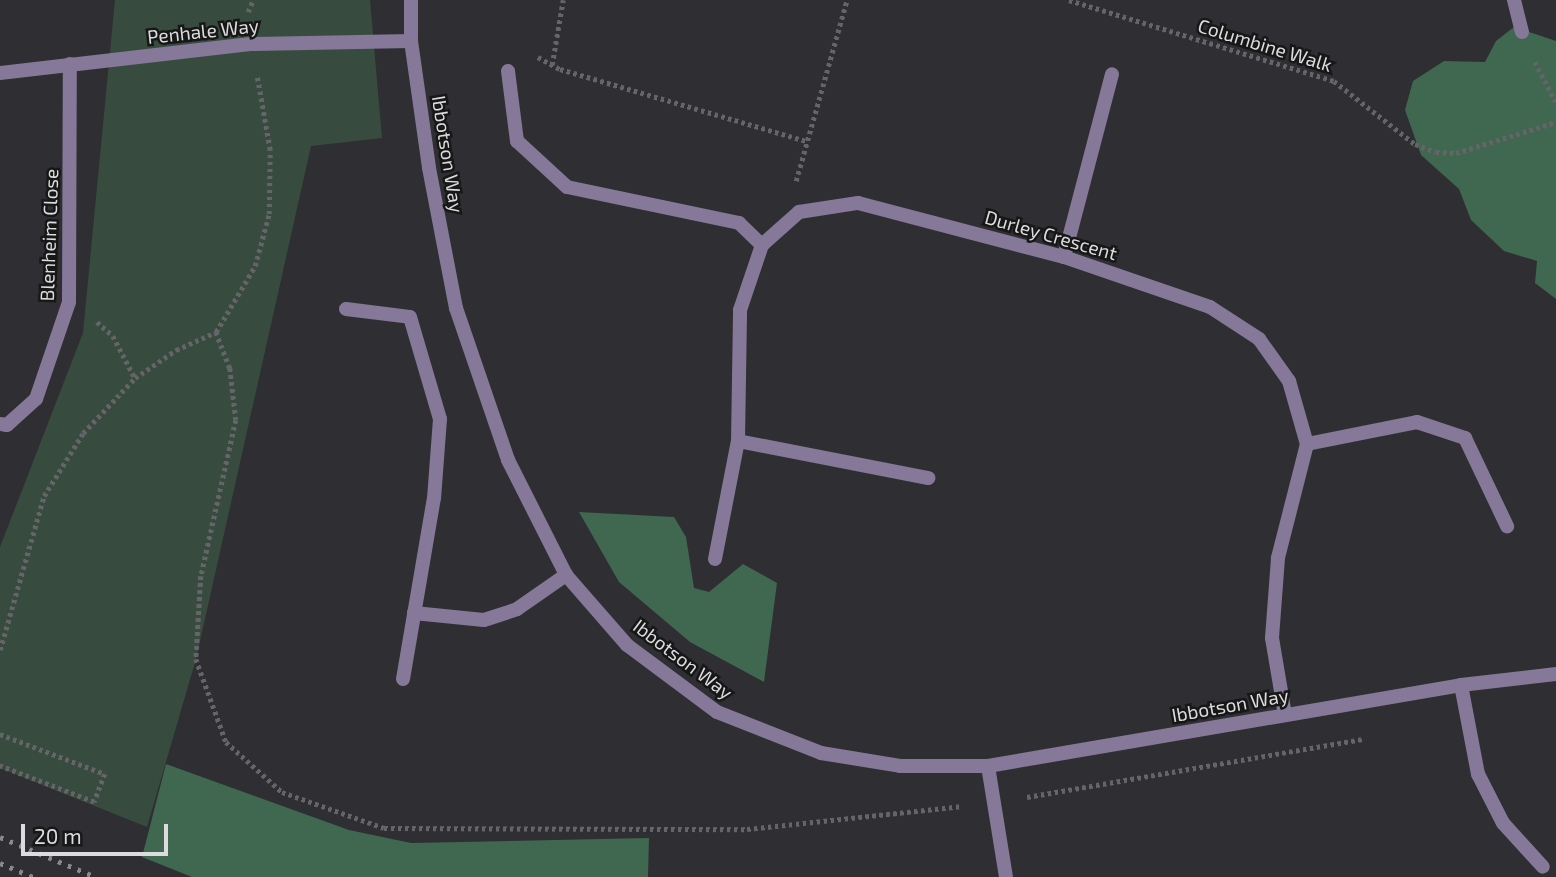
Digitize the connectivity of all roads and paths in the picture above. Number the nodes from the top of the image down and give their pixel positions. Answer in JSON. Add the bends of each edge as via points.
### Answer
{"nodes":[{"id":1,"x":253,"y":0,"type":"edge"},
{"id":2,"x":411,"y":0,"type":"edge"},
{"id":3,"x":563,"y":0,"type":"edge"},
{"id":4,"x":847,"y":0,"type":"edge"},
{"id":5,"x":1069,"y":0,"type":"edge"},
{"id":6,"x":1514,"y":0,"type":"edge"},
{"id":7,"x":1522,"y":32,"type":"joint"},
{"id":8,"x":411,"y":41,"type":"junction"},
{"id":9,"x":251,"y":44,"type":"junction"},
{"id":10,"x":530,"y":53,"type":"dead end"},
{"id":11,"x":70,"y":64,"type":"junction"},
{"id":12,"x":552,"y":65,"type":"junction"},
{"id":13,"x":508,"y":71,"type":"dead end"},
{"id":14,"x":0,"y":73,"type":"edge"},
{"id":15,"x":1112,"y":74,"type":"dead end"},
{"id":16,"x":1556,"y":102,"type":"edge"},
{"id":17,"x":1556,"y":122,"type":"edge"},
{"id":18,"x":807,"y":141,"type":"junction"},
{"id":19,"x":799,"y":212,"type":"junction"},
{"id":20,"x":762,"y":245,"type":"junction"},
{"id":21,"x":1064,"y":257,"type":"junction"},
{"id":22,"x":69,"y":302,"type":"junction"},
{"id":23,"x":346,"y":309,"type":"dead end"},
{"id":24,"x":135,"y":379,"type":"junction"},
{"id":25,"x":0,"y":424,"type":"edge"},
{"id":26,"x":738,"y":441,"type":"junction"},
{"id":27,"x":1307,"y":444,"type":"junction"},
{"id":28,"x":928,"y":478,"type":"dead end"},
{"id":29,"x":1507,"y":526,"type":"dead end"},
{"id":30,"x":715,"y":559,"type":"dead end"},
{"id":31,"x":566,"y":575,"type":"junction"},
{"id":32,"x":414,"y":613,"type":"junction"},
{"id":33,"x":0,"y":650,"type":"edge"},
{"id":34,"x":1556,"y":674,"type":"edge"},
{"id":35,"x":403,"y":679,"type":"dead end"},
{"id":36,"x":1461,"y":685,"type":"junction"},
{"id":37,"x":1284,"y":715,"type":"junction"},
{"id":38,"x":0,"y":734,"type":"edge"},
{"id":39,"x":0,"y":766,"type":"edge"},
{"id":40,"x":988,"y":766,"type":"junction"},
{"id":41,"x":1543,"y":867,"type":"dead end"},
{"id":42,"x":1006,"y":877,"type":"edge"}],
"edges":[{"from":1,"to":9,"type":"path","via":[[247,13]]},
{"from":2,"to":8,"type":"street","name":"Ibbotson Way"},
{"from":3,"to":12,"type":"path"},
{"from":4,"to":18,"type":"path"},
{"from":5,"to":17,"type":"path","name":"Columbine Walk","via":[[1334,81],[1415,144],[1436,152],[1456,153]]},
{"from":6,"to":7,"type":"street"},
{"from":7,"to":16,"type":"path"},
{"from":8,"to":9,"type":"street","name":"Penhale Way"},
{"from":8,"to":31,"type":"street","name":"Ibbotson Way","via":[[456,308],[508,460]]},
{"from":9,"to":11,"type":"street","name":"Penhale Way"},
{"from":9,"to":24,"type":"path","via":[[270,150],[269,214],[255,266],[216,332],[176,350]]},
{"from":10,"to":12,"type":"path"},
{"from":11,"to":14,"type":"street","name":"Penhale Way"},
{"from":11,"to":22,"type":"street","name":"Blenheim Close"},
{"from":12,"to":18,"type":"path"},
{"from":13,"to":20,"type":"street","via":[[517,141],[567,187],[739,223]]},
{"from":15,"to":21,"type":"street"},
{"from":18,"to":19,"type":"path","via":[[796,183]]},
{"from":19,"to":20,"type":"street"},
{"from":19,"to":21,"type":"street","name":"Durley Crescent","via":[[858,203]]},
{"from":20,"to":26,"type":"street","via":[[740,310]]},
{"from":21,"to":27,"type":"street","name":"Durley Crescent","via":[[1209,307],[1259,339],[1289,382]]},
{"from":22,"to":24,"type":"path","via":[[113,336]]},
{"from":22,"to":25,"type":"street","name":"Blenheim Close","via":[[36,399],[7,425]]},
{"from":23,"to":32,"type":"street","via":[[410,317],[440,419],[434,498]]},
{"from":24,"to":33,"type":"path","via":[[83,433],[44,496]]},
{"from":26,"to":28,"type":"street"},
{"from":26,"to":30,"type":"street"},
{"from":27,"to":29,"type":"street","via":[[1417,422],[1465,438]]},
{"from":27,"to":37,"type":"street","via":[[1278,558],[1272,638]]},
{"from":31,"to":32,"type":"street","via":[[517,609],[484,620]]},
{"from":31,"to":40,"type":"street","name":"Ibbotson Way","via":[[627,645],[717,712],[821,754],[900,766]]},
{"from":32,"to":35,"type":"street"},
{"from":34,"to":36,"type":"street","name":"Ibbotson Way"},
{"from":36,"to":37,"type":"street","name":"Ibbotson Way"},
{"from":36,"to":41,"type":"street","via":[[1478,774],[1503,823]]},
{"from":37,"to":40,"type":"street","name":"Ibbotson Way"},
{"from":38,"to":39,"type":"path","via":[[106,774],[94,802]]},
{"from":40,"to":42,"type":"street"}]}
